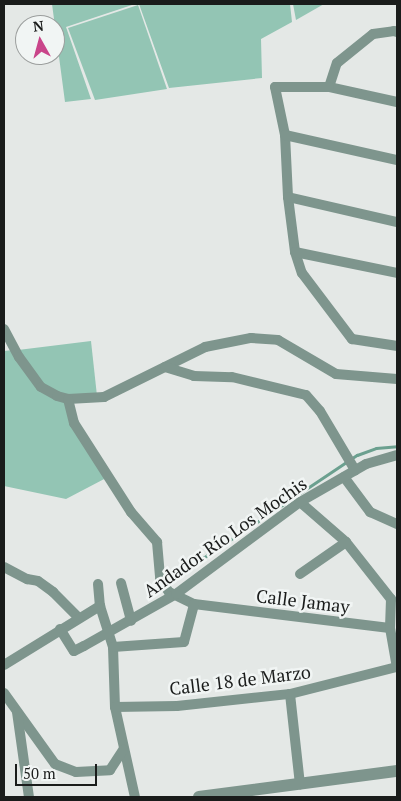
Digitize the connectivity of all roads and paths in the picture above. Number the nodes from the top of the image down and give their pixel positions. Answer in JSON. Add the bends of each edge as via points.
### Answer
{"nodes":[{"id":1,"x":397,"y":32,"type":"edge"},
{"id":2,"x":329,"y":87,"type":"junction"},
{"id":3,"x":397,"y":102,"type":"edge"},
{"id":4,"x":285,"y":136,"type":"junction"},
{"id":5,"x":397,"y":160,"type":"edge"},
{"id":6,"x":288,"y":196,"type":"junction"},
{"id":7,"x":397,"y":222,"type":"edge"},
{"id":8,"x":295,"y":252,"type":"junction"},
{"id":9,"x":397,"y":273,"type":"edge"},
{"id":10,"x":4,"y":328,"type":"edge"},
{"id":11,"x":397,"y":346,"type":"edge"},
{"id":12,"x":165,"y":366,"type":"junction"},
{"id":13,"x":397,"y":379,"type":"edge"},
{"id":14,"x":68,"y":399,"type":"junction"},
{"id":15,"x":397,"y":455,"type":"edge"},
{"id":16,"x":354,"y":468,"type":"junction"},
{"id":17,"x":344,"y":476,"type":"junction"},
{"id":18,"x":300,"y":502,"type":"junction"},
{"id":19,"x":397,"y":524,"type":"edge"},
{"id":20,"x":346,"y":542,"type":"junction"},
{"id":21,"x":4,"y":567,"type":"edge"},
{"id":22,"x":300,"y":574,"type":"dead end"},
{"id":23,"x":121,"y":583,"type":"dead end"},
{"id":24,"x":98,"y":584,"type":"dead end"},
{"id":25,"x":176,"y":594,"type":"junction"},
{"id":26,"x":394,"y":598,"type":"edge"},
{"id":27,"x":194,"y":604,"type":"junction"},
{"id":28,"x":100,"y":606,"type":"junction"},
{"id":29,"x":79,"y":618,"type":"junction"},
{"id":30,"x":130,"y":621,"type":"junction"},
{"id":31,"x":390,"y":628,"type":"junction"},
{"id":32,"x":60,"y":629,"type":"junction"},
{"id":33,"x":108,"y":633,"type":"junction"},
{"id":34,"x":113,"y":648,"type":"junction"},
{"id":35,"x":4,"y":665,"type":"edge"},
{"id":36,"x":397,"y":667,"type":"edge"},
{"id":37,"x":4,"y":693,"type":"edge"},
{"id":38,"x":290,"y":694,"type":"junction"},
{"id":39,"x":115,"y":707,"type":"junction"},
{"id":40,"x":17,"y":711,"type":"junction"},
{"id":41,"x":123,"y":750,"type":"junction"},
{"id":42,"x":397,"y":771,"type":"edge"},
{"id":43,"x":300,"y":784,"type":"junction"},
{"id":44,"x":275,"y":792,"type":"edge"},
{"id":45,"x":29,"y":797,"type":"edge"},
{"id":46,"x":135,"y":797,"type":"edge"},
{"id":47,"x":199,"y":797,"type":"edge"}],
"edges":[{"from":1,"to":2,"type":"street","via":[[373,34],[336,63]]},
{"from":2,"to":3,"type":"street"},
{"from":2,"to":4,"type":"street","via":[[275,87]]},
{"from":4,"to":5,"type":"street"},
{"from":4,"to":6,"type":"street"},
{"from":6,"to":7,"type":"street"},
{"from":6,"to":8,"type":"street"},
{"from":8,"to":9,"type":"street"},
{"from":8,"to":11,"type":"street","via":[[302,273],[352,339]]},
{"from":10,"to":14,"type":"street","via":[[19,357],[41,387]]},
{"from":12,"to":13,"type":"street","via":[[205,347],[251,338],[278,340],[336,374]]},
{"from":12,"to":14,"type":"street","via":[[104,397]]},
{"from":12,"to":16,"type":"street","via":[[194,376],[232,377],[306,395],[320,411]]},
{"from":14,"to":25,"type":"street","name":"Calle Jamay","via":[[74,423],[131,512],[157,542],[160,580],[169,592]]},
{"from":15,"to":16,"type":"street","name":"Andador Río Los Mochis"},
{"from":16,"to":17,"type":"street","name":"Andador Río Los Mochis"},
{"from":17,"to":18,"type":"street","name":"Andador Río Los Mochis"},
{"from":17,"to":19,"type":"street","via":[[370,512]]},
{"from":18,"to":20,"type":"street"},
{"from":18,"to":25,"type":"street","name":"Andador Río Los Mochis"},
{"from":20,"to":22,"type":"street"},
{"from":20,"to":26,"type":"street"},
{"from":21,"to":29,"type":"street","via":[[38,581]]},
{"from":23,"to":30,"type":"street"},
{"from":24,"to":28,"type":"street"},
{"from":25,"to":27,"type":"street","name":"Calle Jamay"},
{"from":25,"to":30,"type":"street","name":"Andador Río Los Mochis"},
{"from":26,"to":31,"type":"street"},
{"from":27,"to":31,"type":"street","name":"Calle Jamay"},
{"from":27,"to":34,"type":"street","via":[[184,642]]},
{"from":28,"to":29,"type":"street"},
{"from":28,"to":33,"type":"street"},
{"from":29,"to":32,"type":"street"},
{"from":30,"to":33,"type":"street","name":"Andador Río Los Mochis"},
{"from":31,"to":36,"type":"street"},
{"from":32,"to":33,"type":"street","name":"Andador Río Los Mochis","via":[[74,651]]},
{"from":32,"to":35,"type":"street"},
{"from":33,"to":34,"type":"street"},
{"from":34,"to":39,"type":"street"},
{"from":36,"to":38,"type":"street","name":"Calle 18 de Marzo"},
{"from":37,"to":40,"type":"street"},
{"from":38,"to":39,"type":"street","name":"Calle 18 de Marzo","via":[[177,706]]},
{"from":38,"to":43,"type":"street"},
{"from":39,"to":41,"type":"street"},
{"from":40,"to":41,"type":"street","via":[[55,764],[76,772],[110,770]]},
{"from":40,"to":45,"type":"street"},
{"from":41,"to":46,"type":"street"},
{"from":42,"to":43,"type":"street"},
{"from":43,"to":44,"type":"street"},
{"from":44,"to":47,"type":"street"}]}
